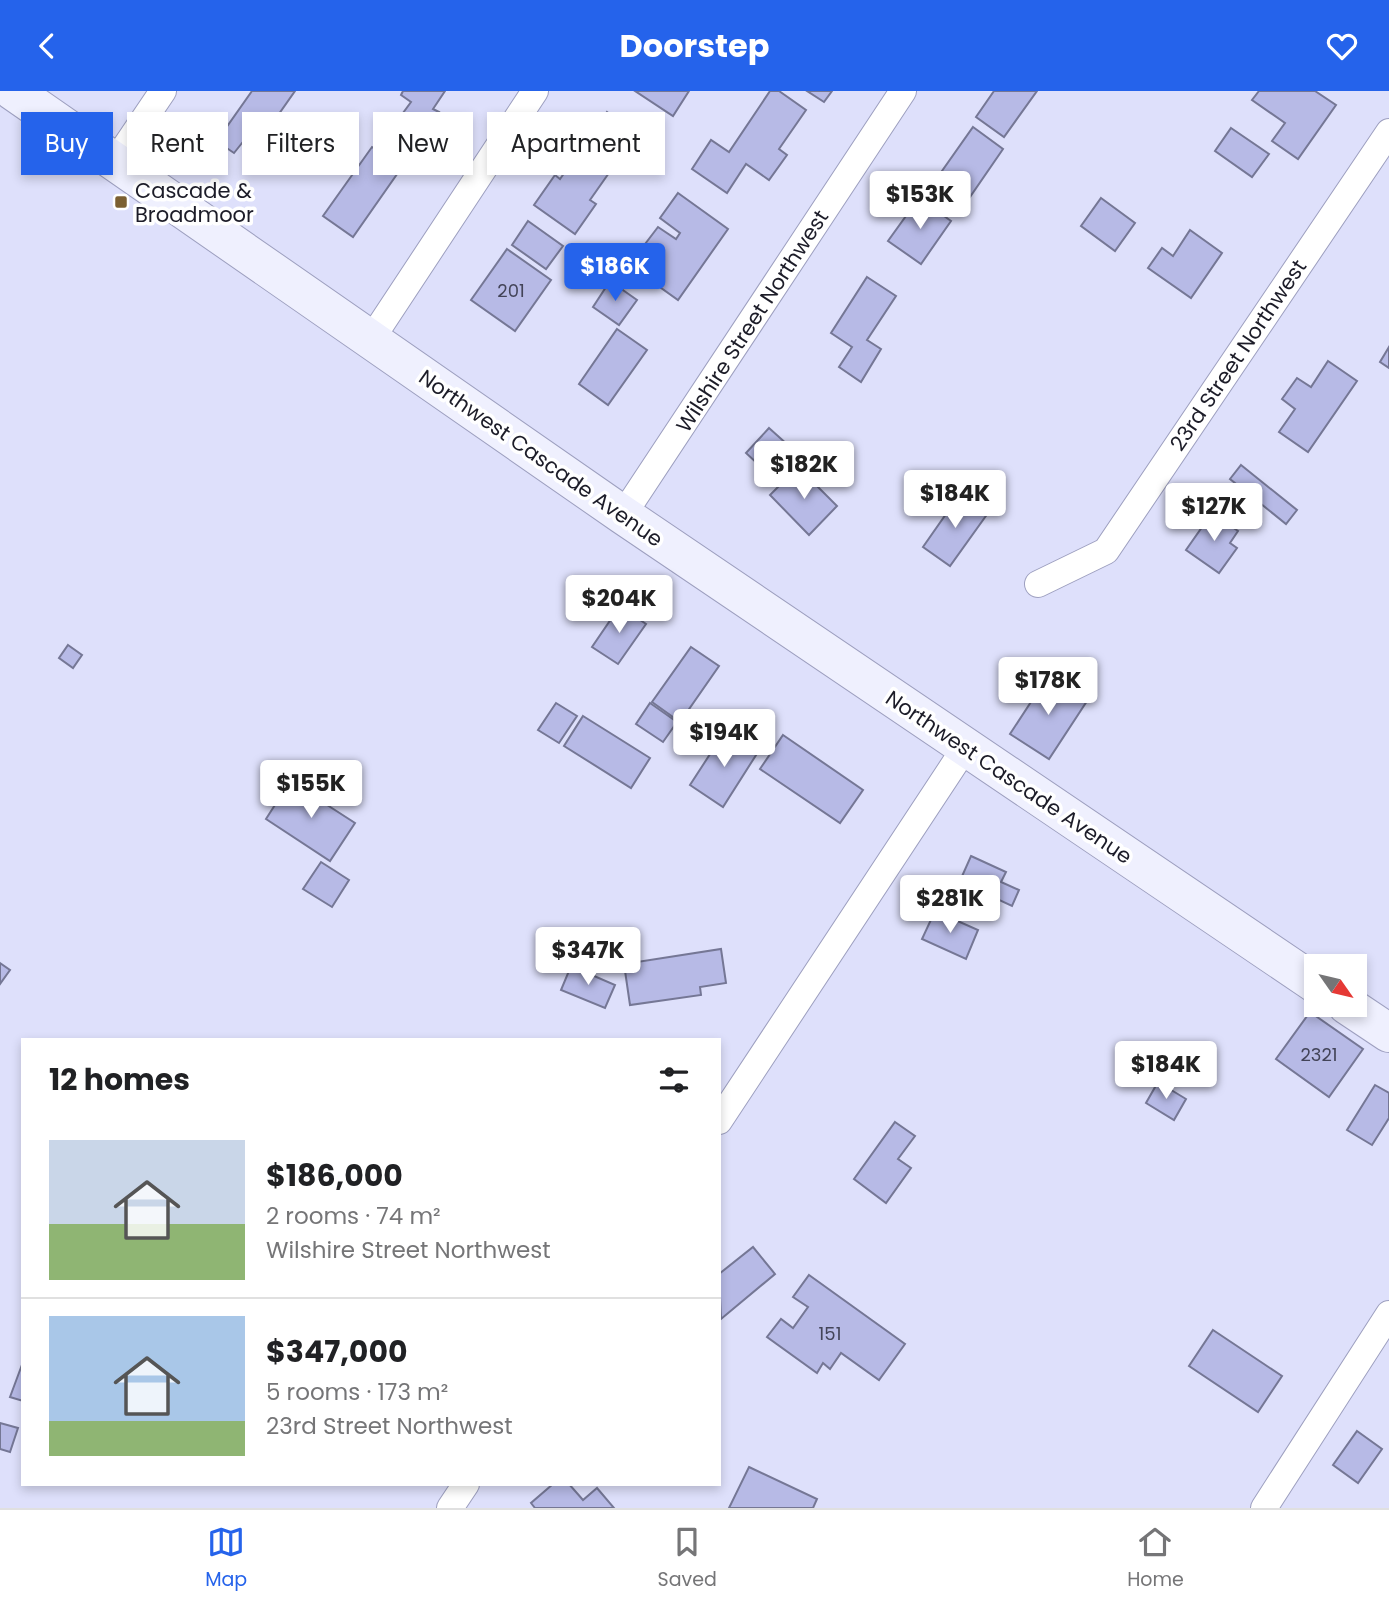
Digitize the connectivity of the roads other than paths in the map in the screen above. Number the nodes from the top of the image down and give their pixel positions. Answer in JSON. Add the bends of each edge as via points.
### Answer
{"nodes":[{"id":1,"x":13,"y":91,"type":"edge"},
{"id":2,"x":163,"y":91,"type":"edge"},
{"id":3,"x":535,"y":91,"type":"edge"},
{"id":4,"x":903,"y":91,"type":"edge"},
{"id":5,"x":1389,"y":132,"type":"edge"},
{"id":6,"x":116,"y":162,"type":"junction"},
{"id":7,"x":370,"y":341,"type":"junction"},
{"id":8,"x":623,"y":515,"type":"junction"},
{"id":9,"x":1038,"y":584,"type":"dead end"},
{"id":10,"x":965,"y":748,"type":"junction"},
{"id":11,"x":1304,"y":976,"type":"edge"},
{"id":12,"x":1365,"y":1017,"type":"edge"},
{"id":13,"x":1389,"y":1033,"type":"edge"},
{"id":14,"x":721,"y":1118,"type":"edge"},
{"id":15,"x":1389,"y":1314,"type":"edge"},
{"id":16,"x":465,"y":1486,"type":"edge"},
{"id":17,"x":450,"y":1508,"type":"edge"},
{"id":18,"x":1264,"y":1508,"type":"edge"}],
"edges":[{"from":1,"to":6,"type":"street","name":"Northwest Cascade Avenue"},
{"from":2,"to":6,"type":"street"},
{"from":3,"to":7,"type":"street"},
{"from":4,"to":8,"type":"street","name":"Wilshire Street Northwest"},
{"from":5,"to":9,"type":"street","name":"23rd Street Northwest","via":[[1106,551]]},
{"from":6,"to":7,"type":"street","name":"Northwest Cascade Avenue"},
{"from":7,"to":8,"type":"street","name":"Northwest Cascade Avenue"},
{"from":8,"to":10,"type":"street","name":"Northwest Cascade Avenue"},
{"from":10,"to":11,"type":"street","name":"Northwest Cascade Avenue"},
{"from":10,"to":14,"type":"street"},
{"from":12,"to":13,"type":"street"},
{"from":15,"to":18,"type":"street"},
{"from":16,"to":17,"type":"street"}]}
